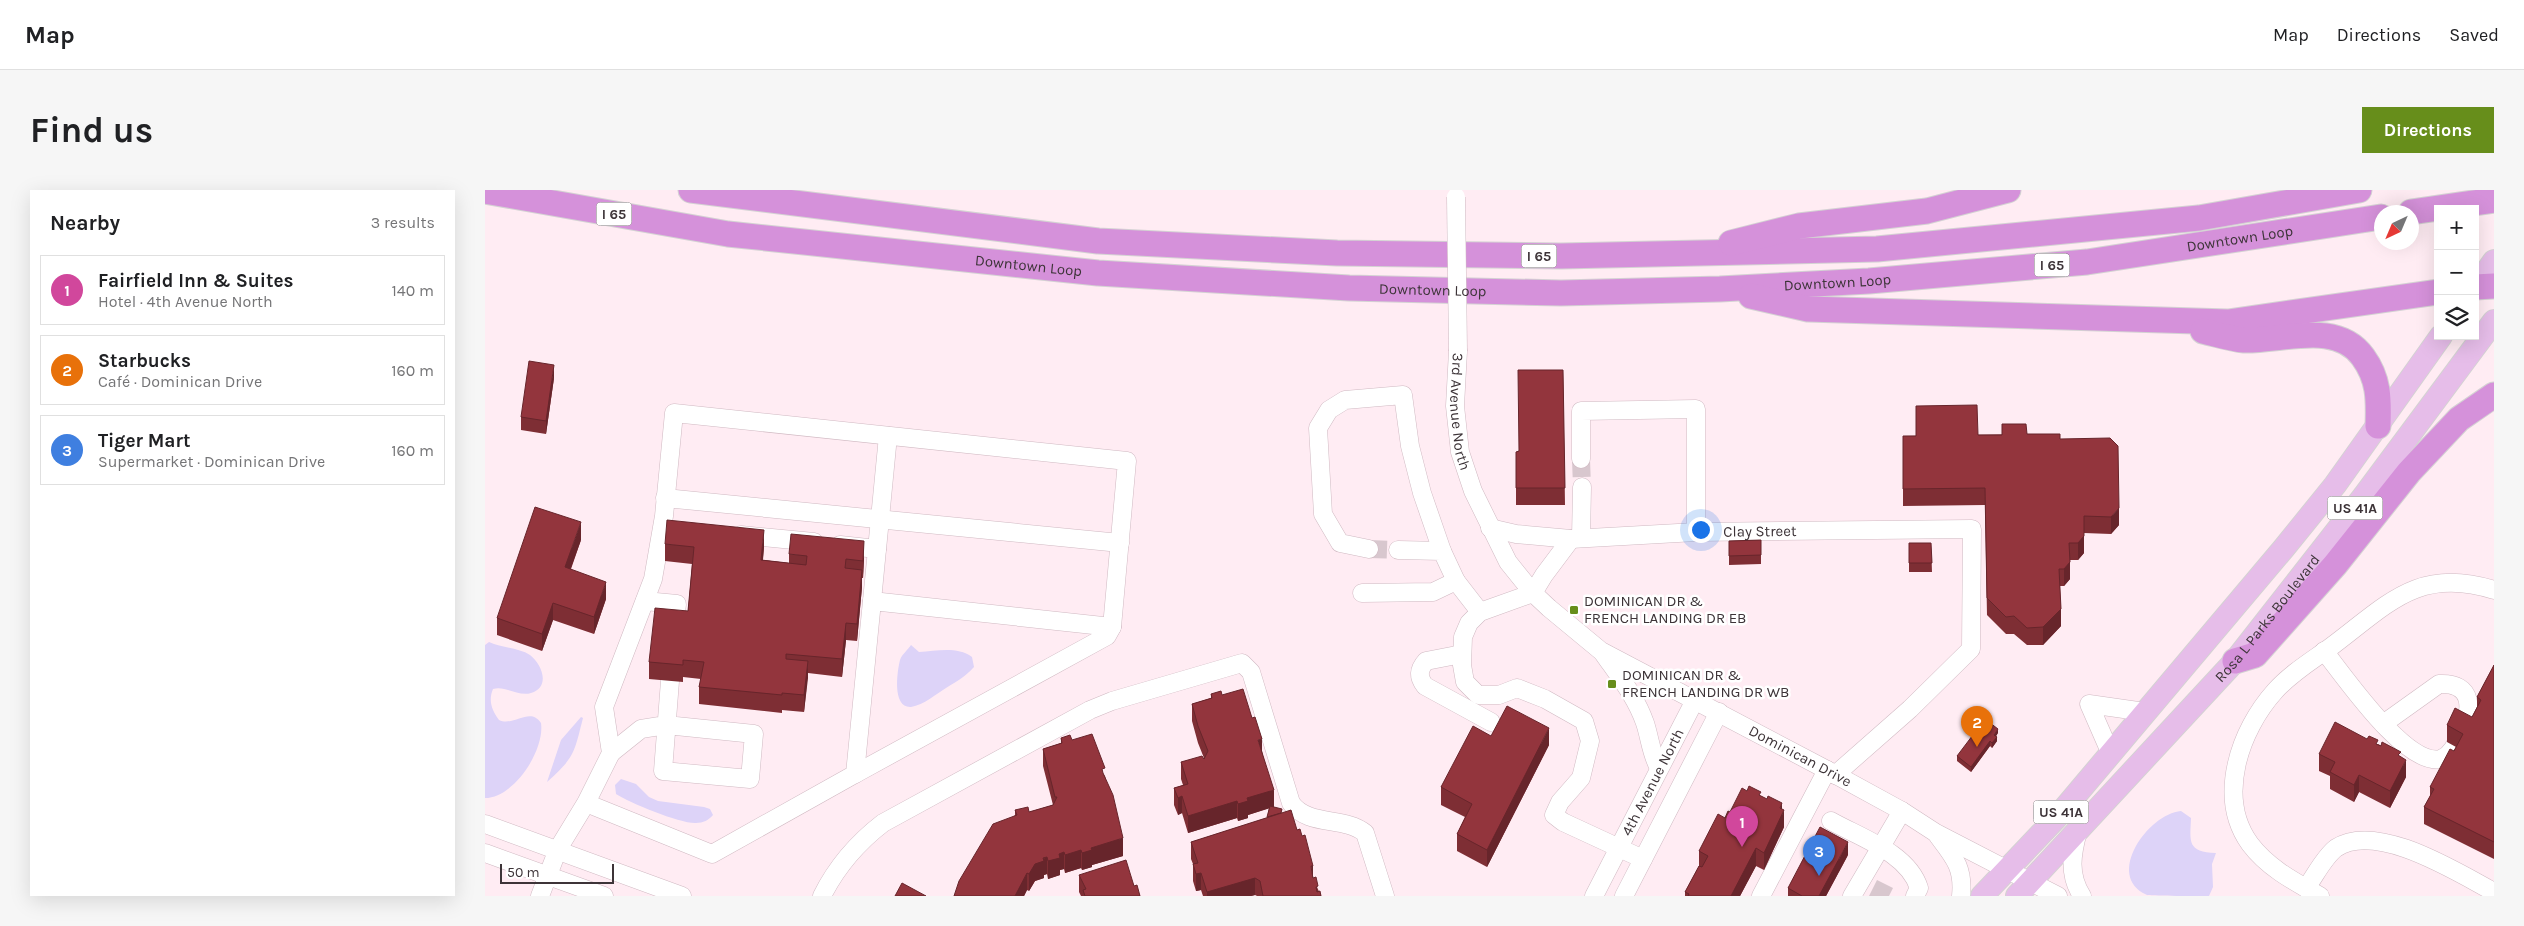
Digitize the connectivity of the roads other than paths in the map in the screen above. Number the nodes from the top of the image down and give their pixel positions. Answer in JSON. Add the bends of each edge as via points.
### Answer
{"nodes":[{"id":1,"x":691,"y":190,"type":"edge"},
{"id":2,"x":2008,"y":190,"type":"edge"},
{"id":3,"x":2359,"y":190,"type":"edge"},
{"id":4,"x":493,"y":192,"type":"edge"},
{"id":5,"x":1456,"y":194,"type":"edge"},
{"id":6,"x":2494,"y":200,"type":"edge"},
{"id":7,"x":2419,"y":211,"type":"edge"},
{"id":8,"x":2374,"y":218,"type":"edge"},
{"id":9,"x":1681,"y":255,"type":"junction"},
{"id":10,"x":2494,"y":261,"type":"edge"},
{"id":11,"x":2479,"y":282,"type":"edge"},
{"id":12,"x":2494,"y":286,"type":"edge"},
{"id":13,"x":2479,"y":287,"type":"edge"},
{"id":14,"x":1721,"y":289,"type":"junction"},
{"id":15,"x":2434,"y":293,"type":"edge"},
{"id":16,"x":2154,"y":320,"type":"junction"},
{"id":17,"x":2494,"y":321,"type":"edge"},
{"id":18,"x":2438,"y":340,"type":"edge"},
{"id":19,"x":2494,"y":395,"type":"edge"},
{"id":20,"x":2377,"y":426,"type":"junction"},
{"id":21,"x":888,"y":436,"type":"junction"},
{"id":22,"x":1581,"y":459,"type":"tunnel mouth"},
{"id":23,"x":1582,"y":487,"type":"tunnel mouth"},
{"id":24,"x":665,"y":498,"type":"junction"},
{"id":25,"x":880,"y":519,"type":"junction"},
{"id":26,"x":662,"y":526,"type":"junction"},
{"id":27,"x":1490,"y":528,"type":"junction"},
{"id":28,"x":681,"y":529,"type":"edge"},
{"id":29,"x":1696,"y":532,"type":"junction"},
{"id":30,"x":721,"y":533,"type":"edge"},
{"id":31,"x":1576,"y":538,"type":"junction"},
{"id":32,"x":1120,"y":543,"type":"junction"},
{"id":33,"x":877,"y":549,"type":"junction"},
{"id":34,"x":1369,"y":549,"type":"tunnel mouth"},
{"id":35,"x":1398,"y":550,"type":"tunnel mouth"},
{"id":36,"x":1443,"y":551,"type":"junction"},
{"id":37,"x":1456,"y":581,"type":"junction"},
{"id":38,"x":2494,"y":590,"type":"edge"},
{"id":39,"x":1362,"y":593,"type":"dead end"},
{"id":40,"x":1533,"y":593,"type":"junction"},
{"id":41,"x":645,"y":600,"type":"junction"},
{"id":42,"x":872,"y":601,"type":"junction"},
{"id":43,"x":1549,"y":608,"type":"joint"},
{"id":44,"x":1480,"y":612,"type":"junction"},
{"id":45,"x":674,"y":627,"type":"edge"},
{"id":46,"x":1112,"y":627,"type":"junction"},
{"id":47,"x":1601,"y":651,"type":"junction"},
{"id":48,"x":2324,"y":651,"type":"junction"},
{"id":49,"x":1462,"y":654,"type":"junction"},
{"id":50,"x":2235,"y":661,"type":"junction"},
{"id":51,"x":670,"y":681,"type":"dead end"},
{"id":52,"x":1695,"y":700,"type":"junction"},
{"id":53,"x":1719,"y":712,"type":"junction"},
{"id":54,"x":2145,"y":712,"type":"junction"},
{"id":55,"x":1491,"y":722,"type":"dead end"},
{"id":56,"x":2383,"y":724,"type":"junction"},
{"id":57,"x":667,"y":725,"type":"junction"},
{"id":58,"x":2110,"y":752,"type":"junction"},
{"id":59,"x":611,"y":753,"type":"junction"},
{"id":60,"x":1659,"y":768,"type":"junction"},
{"id":61,"x":1831,"y":772,"type":"junction"},
{"id":62,"x":855,"y":774,"type":"junction"},
{"id":63,"x":586,"y":804,"type":"junction"},
{"id":64,"x":1902,"y":811,"type":"junction"},
{"id":65,"x":1831,"y":821,"type":"dead end"},
{"id":66,"x":485,"y":824,"type":"edge"},
{"id":67,"x":2079,"y":831,"type":"junction"},
{"id":68,"x":1936,"y":833,"type":"junction"},
{"id":69,"x":1617,"y":848,"type":"junction"},
{"id":70,"x":559,"y":849,"type":"junction"},
{"id":71,"x":1881,"y":849,"type":"junction"},
{"id":72,"x":485,"y":853,"type":"edge"},
{"id":73,"x":1643,"y":859,"type":"junction"},
{"id":74,"x":2008,"y":868,"type":"junction"},
{"id":75,"x":547,"y":875,"type":"junction"},
{"id":76,"x":1862,"y":888,"type":"edge"},
{"id":77,"x":2024,"y":888,"type":"edge"},
{"id":78,"x":2313,"y":892,"type":"edge"},
{"id":79,"x":2494,"y":892,"type":"edge"},
{"id":80,"x":540,"y":896,"type":"edge"},
{"id":81,"x":604,"y":896,"type":"edge"},
{"id":82,"x":682,"y":896,"type":"edge"},
{"id":83,"x":821,"y":896,"type":"edge"},
{"id":84,"x":1385,"y":896,"type":"edge"},
{"id":85,"x":1594,"y":896,"type":"edge"},
{"id":86,"x":1624,"y":896,"type":"edge"},
{"id":87,"x":1761,"y":896,"type":"edge"},
{"id":88,"x":1915,"y":896,"type":"edge"},
{"id":89,"x":1961,"y":896,"type":"edge"},
{"id":90,"x":1982,"y":896,"type":"edge"},
{"id":91,"x":2058,"y":896,"type":"edge"},
{"id":92,"x":2082,"y":896,"type":"edge"}],
"edges":[{"from":1,"to":9,"type":"highway","name":"Downtown Loop","number":"I 65","via":[[1098,242],[1337,253]]},
{"from":2,"to":9,"type":"highway","via":[[1927,211],[1799,226]]},
{"from":3,"to":9,"type":"highway","name":"Downtown Loop","number":"I 65","via":[[2199,218],[2150,223],[1877,248]]},
{"from":4,"to":14,"type":"highway","name":"Downtown Loop","number":"I 65","via":[[728,234],[1098,273],[1349,288],[1561,292]]},
{"from":5,"to":27,"type":"street","name":"3rd Avenue North","bridge":true,"via":[[1458,351],[1455,406],[1460,452]]},
{"from":6,"to":7,"type":"highway"},
{"from":8,"to":14,"type":"highway","name":"Downtown Loop","number":"I 65","via":[[2087,262],[1869,281]]},
{"from":10,"to":11,"type":"main road"},
{"from":12,"to":13,"type":"highway"},
{"from":14,"to":16,"type":"highway","via":[[1808,309]]},
{"from":15,"to":16,"type":"highway","via":[[2228,322]]},
{"from":16,"to":20,"type":"highway","via":[[2243,340],[2312,335],[2349,341],[2370,366],[2377,383]]},
{"from":17,"to":50,"type":"main road","name":"Rosa L Parks Boulevard","number":"US 41A","via":[[2364,496]]},
{"from":18,"to":20,"type":"main road","name":"Rosa L Parks Boulevard","number":"US 41A"},
{"from":19,"to":50,"type":"highway","via":[[2459,420],[2409,472],[2335,565],[2255,655]]},
{"from":20,"to":54,"type":"main road","name":"Rosa L Parks Boulevard","number":"US 41A","via":[[2284,548]]},
{"from":21,"to":24,"type":"street","via":[[674,413]]},
{"from":21,"to":25,"type":"street"},
{"from":21,"to":32,"type":"street","via":[[1127,461]]},
{"from":22,"to":29,"type":"street","via":[[1581,411],[1696,409]]},
{"from":23,"to":31,"type":"street"},
{"from":24,"to":25,"type":"street"},
{"from":24,"to":26,"type":"street"},
{"from":25,"to":32,"type":"street"},
{"from":25,"to":33,"type":"street"},
{"from":26,"to":28,"type":"street"},
{"from":26,"to":41,"type":"street","via":[[653,579]]},
{"from":27,"to":31,"type":"street","name":"Clay Street","via":[[1516,534]]},
{"from":27,"to":40,"type":"street","name":"3rd Avenue North","via":[[1508,562]]},
{"from":29,"to":31,"type":"street","name":"Clay Street"},
{"from":29,"to":61,"type":"street","name":"Clay Street","via":[[1972,529],[1971,649],[1910,709]]},
{"from":30,"to":33,"type":"street"},
{"from":31,"to":40,"type":"street"},
{"from":32,"to":46,"type":"street"},
{"from":33,"to":42,"type":"street"},
{"from":34,"to":36,"type":"street","via":[[1340,543],[1323,514],[1318,428],[1329,410],[1345,400],[1403,395],[1412,455]]},
{"from":35,"to":36,"type":"street"},
{"from":36,"to":37,"type":"street"},
{"from":37,"to":39,"type":"street","via":[[1433,592]]},
{"from":37,"to":44,"type":"street"},
{"from":38,"to":48,"type":"street","via":[[2461,582],[2419,586],[2398,597]]},
{"from":40,"to":43,"type":"street","name":"3rd Avenue North"},
{"from":40,"to":44,"type":"street"},
{"from":41,"to":45,"type":"street","via":[[677,604]]},
{"from":41,"to":59,"type":"street","via":[[604,707]]},
{"from":42,"to":46,"type":"street"},
{"from":42,"to":62,"type":"street"},
{"from":43,"to":47,"type":"street","name":"Dominican Drive"},
{"from":44,"to":49,"type":"street","via":[[1469,623],[1463,637]]},
{"from":46,"to":62,"type":"street","via":[[1107,636]]},
{"from":47,"to":52,"type":"street","name":"Dominican Drive"},
{"from":47,"to":60,"type":"street","via":[[1633,695]]},
{"from":48,"to":56,"type":"street"},
{"from":48,"to":78,"type":"street","via":[[2277,689],[2259,712],[2242,745],[2234,783],[2239,816],[2251,845],[2271,866]]},
{"from":49,"to":55,"type":"street","via":[[1426,661],[1419,672],[1420,679],[1425,686]]},
{"from":49,"to":69,"type":"street","via":[[1465,682],[1478,695],[1499,695],[1517,688],[1545,699],[1584,721],[1589,741],[1581,778],[1560,802],[1554,815]]},
{"from":50,"to":67,"type":"main road","name":"Rosa L Parks Boulevard","number":"US 41A"},
{"from":51,"to":57,"type":"street"},
{"from":52,"to":53,"type":"street","name":"Dominican Drive"},
{"from":52,"to":60,"type":"street","name":"4th Avenue North"},
{"from":53,"to":61,"type":"street","name":"Dominican Drive"},
{"from":53,"to":73,"type":"street","name":"4th Avenue North"},
{"from":54,"to":58,"type":"main road","name":"Rosa L Parks Boulevard","number":"US 41A"},
{"from":54,"to":58,"type":"street","via":[[2089,704]]},
{"from":56,"to":56,"type":"street","via":[[2411,749],[2427,758],[2441,759],[2453,749],[2469,715],[2469,704],[2457,687],[2439,684]]},
{"from":57,"to":57,"type":"street","via":[[754,734],[750,779],[663,770]]},
{"from":57,"to":59,"type":"street","via":[[641,729]]},
{"from":58,"to":74,"type":"main road","name":"Rosa L Parks Boulevard","number":"US 41A"},
{"from":59,"to":63,"type":"street"},
{"from":60,"to":69,"type":"street","name":"4th Avenue North"},
{"from":61,"to":64,"type":"street","name":"Dominican Drive"},
{"from":61,"to":87,"type":"street"},
{"from":62,"to":63,"type":"street","via":[[712,854]]},
{"from":63,"to":70,"type":"street"},
{"from":64,"to":68,"type":"street","name":"Dominican Drive"},
{"from":64,"to":71,"type":"street"},
{"from":65,"to":71,"type":"street"},
{"from":66,"to":70,"type":"street"},
{"from":67,"to":77,"type":"main road","name":"Rosa L Parks Boulevard","number":"US 41A"},
{"from":67,"to":92,"type":"street","via":[[2072,862],[2073,877]]},
{"from":68,"to":74,"type":"street","name":"Dominican Drive"},
{"from":68,"to":89,"type":"street","via":[[1958,865],[1962,879]]},
{"from":69,"to":73,"type":"street"},
{"from":69,"to":85,"type":"street","name":"4th Avenue North"},
{"from":70,"to":75,"type":"street"},
{"from":70,"to":82,"type":"street"},
{"from":71,"to":76,"type":"street"},
{"from":71,"to":88,"type":"street","via":[[1905,863],[1915,875],[1919,888]]},
{"from":72,"to":75,"type":"street"},
{"from":73,"to":86,"type":"street","name":"4th Avenue North"},
{"from":74,"to":77,"type":"street","name":"Dominican Drive"},
{"from":74,"to":90,"type":"main road","name":"Rosa L Parks Boulevard","number":"US 41A"},
{"from":75,"to":80,"type":"street"},
{"from":75,"to":81,"type":"street"},
{"from":77,"to":91,"type":"street","name":"Dominican Drive"},
{"from":78,"to":79,"type":"street","via":[[2335,849],[2350,843],[2372,842],[2415,852]]},
{"from":83,"to":84,"type":"street","via":[[841,864],[883,822],[1089,710],[1242,664],[1251,672],[1291,803],[1306,815],[1365,833]]}]}
